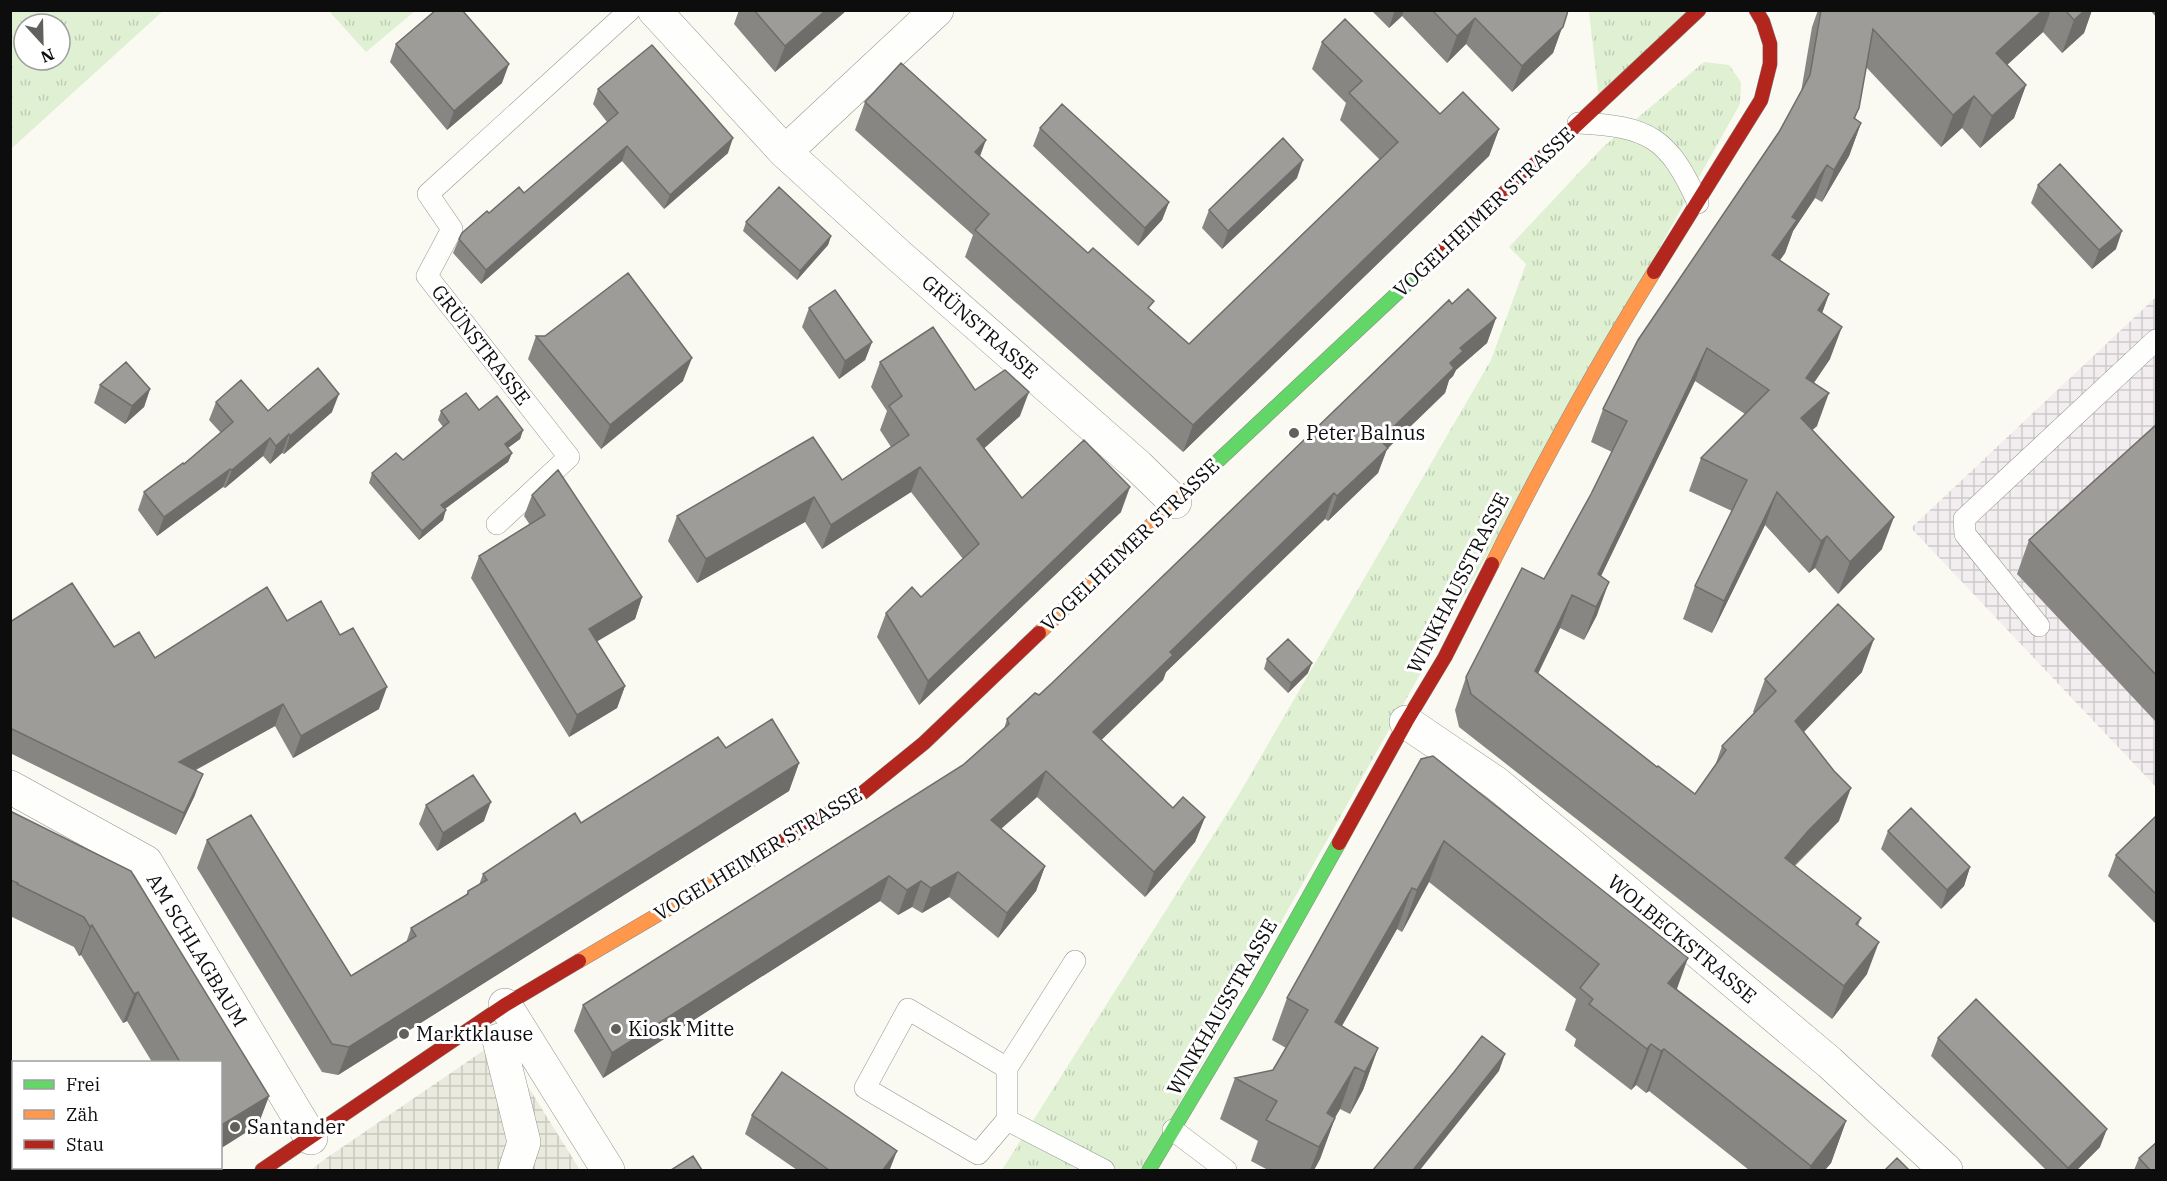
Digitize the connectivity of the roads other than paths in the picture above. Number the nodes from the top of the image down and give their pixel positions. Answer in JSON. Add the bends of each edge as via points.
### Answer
{"nodes":[{"id":1,"x":630,"y":10,"type":"edge"},
{"id":2,"x":654,"y":10,"type":"edge"},
{"id":3,"x":937,"y":10,"type":"edge"},
{"id":4,"x":1698,"y":10,"type":"edge"},
{"id":5,"x":1756,"y":10,"type":"edge"},
{"id":6,"x":1578,"y":123,"type":"junction"},
{"id":7,"x":785,"y":152,"type":"junction"},
{"id":8,"x":1698,"y":203,"type":"junction"},
{"id":9,"x":2157,"y":340,"type":"edge"},
{"id":10,"x":1175,"y":502,"type":"junction"},
{"id":11,"x":497,"y":524,"type":"dead end"},
{"id":12,"x":2039,"y":626,"type":"dead end"},
{"id":13,"x":1406,"y":722,"type":"junction"},
{"id":14,"x":10,"y":787,"type":"edge"},
{"id":15,"x":1075,"y":961,"type":"dead end"},
{"id":16,"x":505,"y":1005,"type":"junction"},
{"id":17,"x":499,"y":1040,"type":"dead end"},
{"id":18,"x":1007,"y":1068,"type":"junction"},
{"id":19,"x":1007,"y":1120,"type":"junction"},
{"id":20,"x":1173,"y":1130,"type":"junction"},
{"id":21,"x":311,"y":1138,"type":"junction"},
{"id":22,"x":267,"y":1169,"type":"edge"},
{"id":23,"x":515,"y":1170,"type":"edge"},
{"id":24,"x":609,"y":1170,"type":"edge"},
{"id":25,"x":1104,"y":1170,"type":"edge"},
{"id":26,"x":1149,"y":1170,"type":"edge"},
{"id":27,"x":1226,"y":1170,"type":"edge"},
{"id":28,"x":1946,"y":1170,"type":"edge"}],
"edges":[{"from":1,"to":11,"type":"lane","name":"GRÜNSTRASSE","via":[[428,194],[452,229],[427,276],[569,457]]},
{"from":2,"to":7,"type":"street","name":"GRÜNSTRASSE"},
{"from":3,"to":7,"type":"street"},
{"from":4,"to":6,"type":"main road","name":"VOGELHEIMER STRASSE"},
{"from":5,"to":8,"type":"main road","name":"WINKHAUSSTRASSE","via":[[1772,45],[1761,100]]},
{"from":6,"to":8,"type":"lane","via":[[1630,129],[1657,140],[1678,162]]},
{"from":6,"to":10,"type":"main road","name":"VOGELHEIMER STRASSE"},
{"from":7,"to":10,"type":"street","name":"GRÜNSTRASSE"},
{"from":8,"to":13,"type":"main road","name":"WINKHAUSSTRASSE","via":[[1604,353],[1527,493],[1445,657]]},
{"from":9,"to":12,"type":"lane","via":[[1964,519],[1965,534]]},
{"from":10,"to":16,"type":"main road","name":"VOGELHEIMER STRASSE","via":[[924,743],[860,795]]},
{"from":13,"to":20,"type":"main road","name":"WINKHAUSSTRASSE","via":[[1256,991]]},
{"from":13,"to":28,"type":"street","name":"WOLBECKSTRASSE","via":[[1496,783],[1829,1062]]},
{"from":14,"to":21,"type":"street","name":"AM SCHLAGBAUM","via":[[146,862]]},
{"from":15,"to":18,"type":"lane"},
{"from":16,"to":21,"type":"main road","name":"VOGELHEIMER STRASSE"},
{"from":16,"to":24,"type":"street"},
{"from":17,"to":23,"type":"street","via":[[524,1142]]},
{"from":18,"to":19,"type":"lane"},
{"from":18,"to":19,"type":"lane","via":[[908,1009],[865,1088],[978,1154]]},
{"from":19,"to":25,"type":"lane"},
{"from":20,"to":26,"type":"main road","name":"WINKHAUSSTRASSE"},
{"from":20,"to":27,"type":"lane"},
{"from":21,"to":22,"type":"main road","name":"VOGELHEIMER STRASSE"}]}
